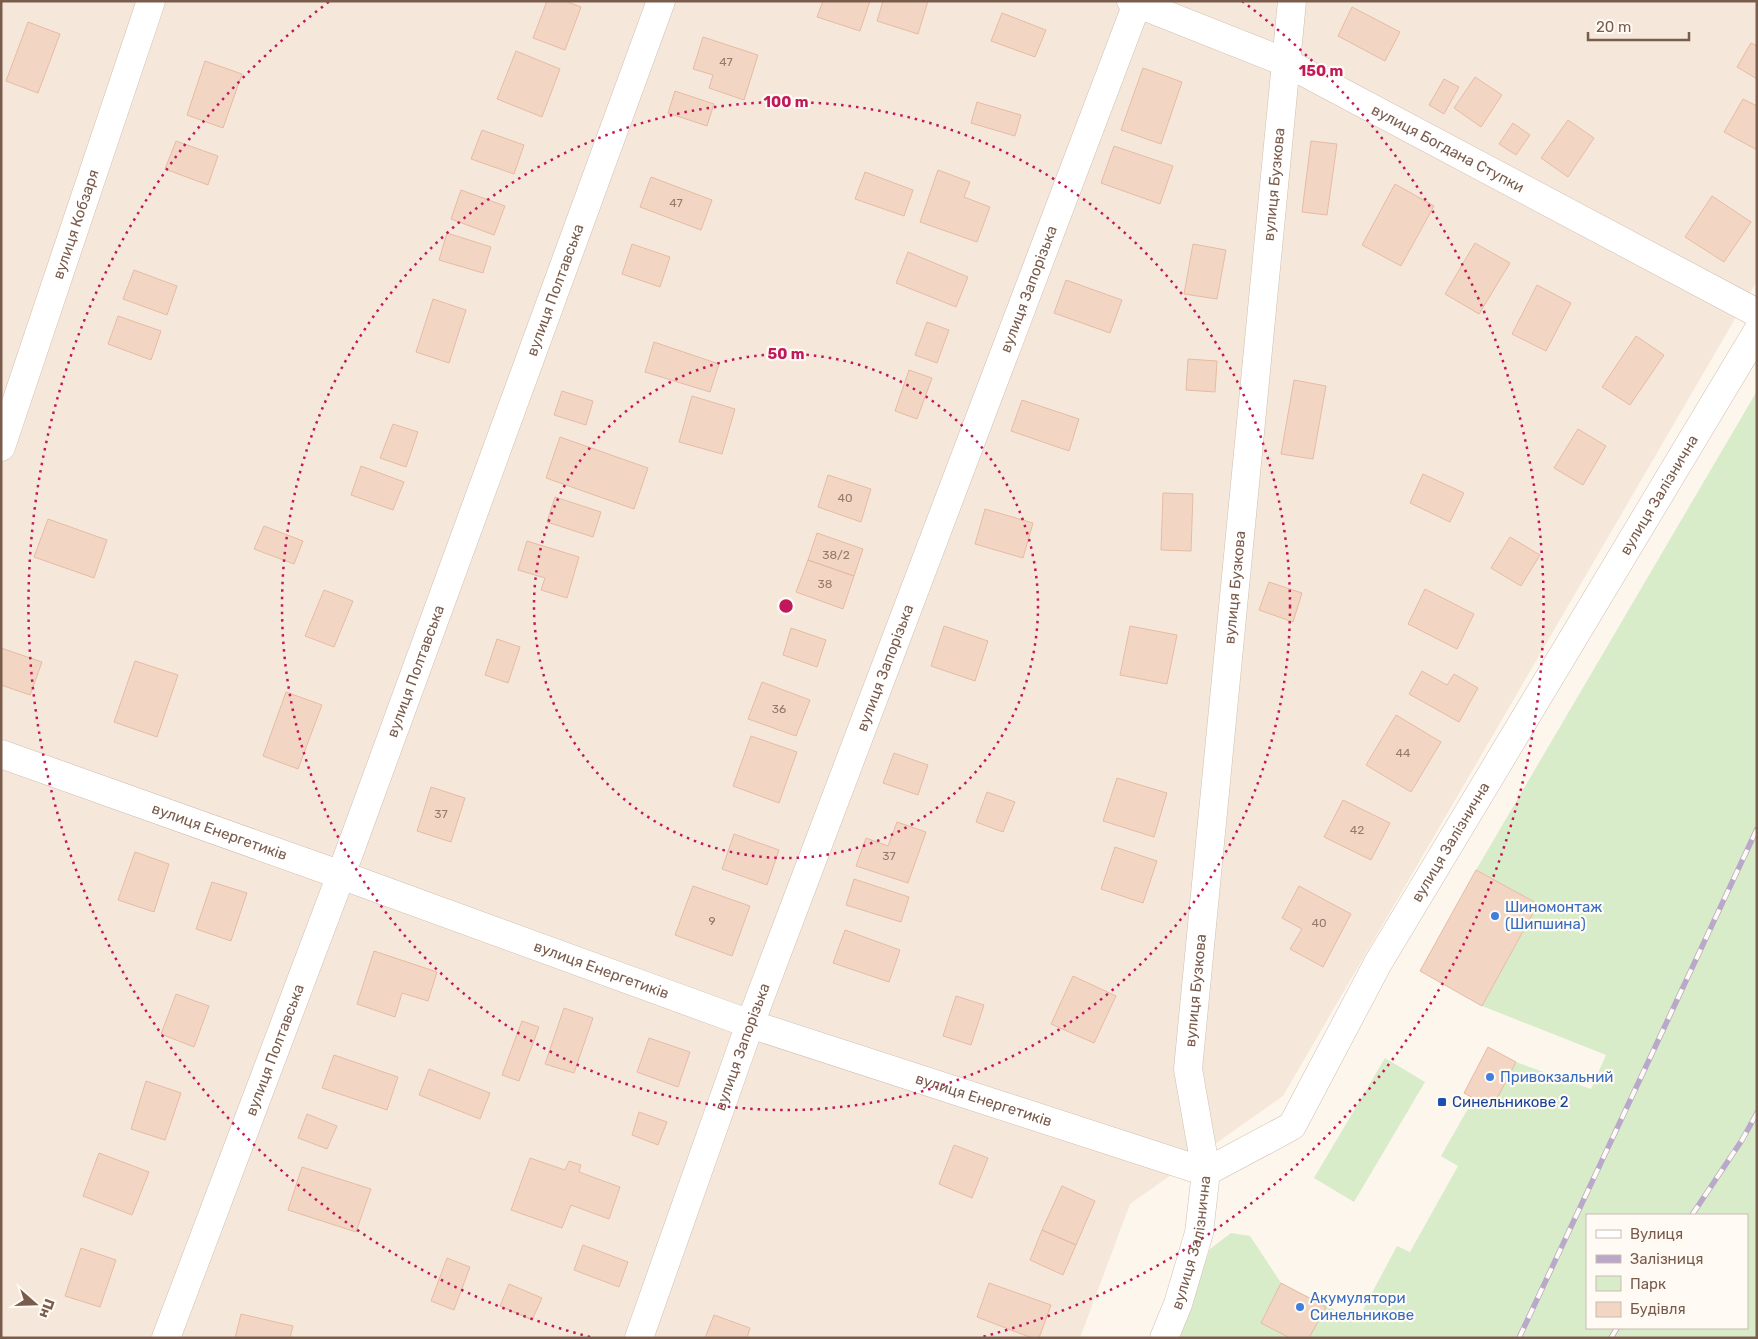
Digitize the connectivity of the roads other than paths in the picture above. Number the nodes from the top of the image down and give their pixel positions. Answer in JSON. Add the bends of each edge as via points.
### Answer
{"nodes":[{"id":1,"x":151,"y":1,"type":"edge"},
{"id":2,"x":661,"y":1,"type":"edge"},
{"id":3,"x":1292,"y":1,"type":"edge"},
{"id":4,"x":1136,"y":2,"type":"edge"},
{"id":5,"x":1285,"y":62,"type":"junction"},
{"id":6,"x":1757,"y":313,"type":"edge"},
{"id":7,"x":1757,"y":332,"type":"edge"},
{"id":8,"x":1,"y":447,"type":"edge"},
{"id":9,"x":1,"y":754,"type":"edge"},
{"id":10,"x":341,"y":875,"type":"junction"},
{"id":11,"x":750,"y":1024,"type":"junction"},
{"id":12,"x":1206,"y":1172,"type":"junction"},
{"id":13,"x":166,"y":1338,"type":"edge"},
{"id":14,"x":639,"y":1338,"type":"edge"},
{"id":15,"x":1164,"y":1338,"type":"edge"}],
"edges":[{"from":1,"to":8,"type":"street","name":"вулиця Кобзаря"},
{"from":2,"to":10,"type":"street","name":"вулиця Полтавська"},
{"from":3,"to":5,"type":"street","name":"вулиця Бузкова"},
{"from":4,"to":5,"type":"street","name":"вулиця Богдана Ступки"},
{"from":4,"to":11,"type":"street","name":"вулиця Запорізька"},
{"from":5,"to":6,"type":"street","name":"вулиця Богдана Ступки"},
{"from":5,"to":12,"type":"street","name":"вулиця Бузкова","via":[[1188,1069]]},
{"from":7,"to":12,"type":"street","name":"вулиця Залізнична","via":[[1378,963],[1292,1126]]},
{"from":9,"to":10,"type":"street","name":"вулиця Енергетиків"},
{"from":10,"to":11,"type":"street","name":"вулиця Енергетиків"},
{"from":10,"to":13,"type":"street","name":"вулиця Полтавська"},
{"from":11,"to":12,"type":"street","name":"вулиця Енергетиків"},
{"from":11,"to":14,"type":"street","name":"вулиця Запорізька"},
{"from":12,"to":15,"type":"street","name":"вулиця Залізнична","via":[[1199,1233],[1178,1304]]}]}
